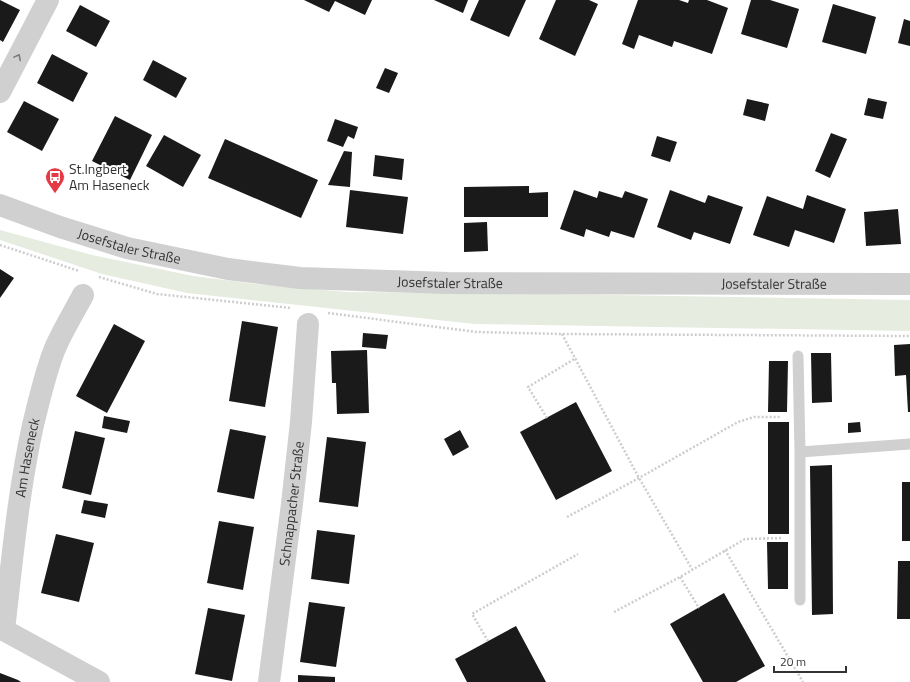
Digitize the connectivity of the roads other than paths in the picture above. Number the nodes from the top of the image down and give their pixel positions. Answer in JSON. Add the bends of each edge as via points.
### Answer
{"nodes":[{"id":1,"x":48,"y":0,"type":"edge"},
{"id":2,"x":0,"y":92,"type":"edge"},
{"id":3,"x":0,"y":206,"type":"edge"},
{"id":4,"x":910,"y":284,"type":"edge"},
{"id":5,"x":83,"y":295,"type":"dead end"},
{"id":6,"x":308,"y":315,"type":"road end"},
{"id":7,"x":798,"y":356,"type":"dead end"},
{"id":8,"x":910,"y":444,"type":"edge"},
{"id":9,"x":800,"y":452,"type":"junction"},
{"id":10,"x":800,"y":600,"type":"dead end"},
{"id":11,"x":2,"y":629,"type":"edge"},
{"id":12,"x":99,"y":682,"type":"edge"},
{"id":13,"x":269,"y":682,"type":"edge"}],
"edges":[{"from":2,"to":1,"type":"street","one_way":true},
{"from":3,"to":4,"type":"street","name":"Josefstaler Straße","via":[[127,248],[228,269],[300,278],[448,283]]},
{"from":5,"to":11,"type":"street","name":"Am Haseneck","via":[[56,347],[38,403],[25,463]]},
{"from":6,"to":13,"type":"street","name":"Schnappacher Straße","via":[[301,422]]},
{"from":7,"to":9,"type":"lane"},
{"from":8,"to":9,"type":"lane"},
{"from":9,"to":10,"type":"lane"},
{"from":11,"to":12,"type":"street"}]}
